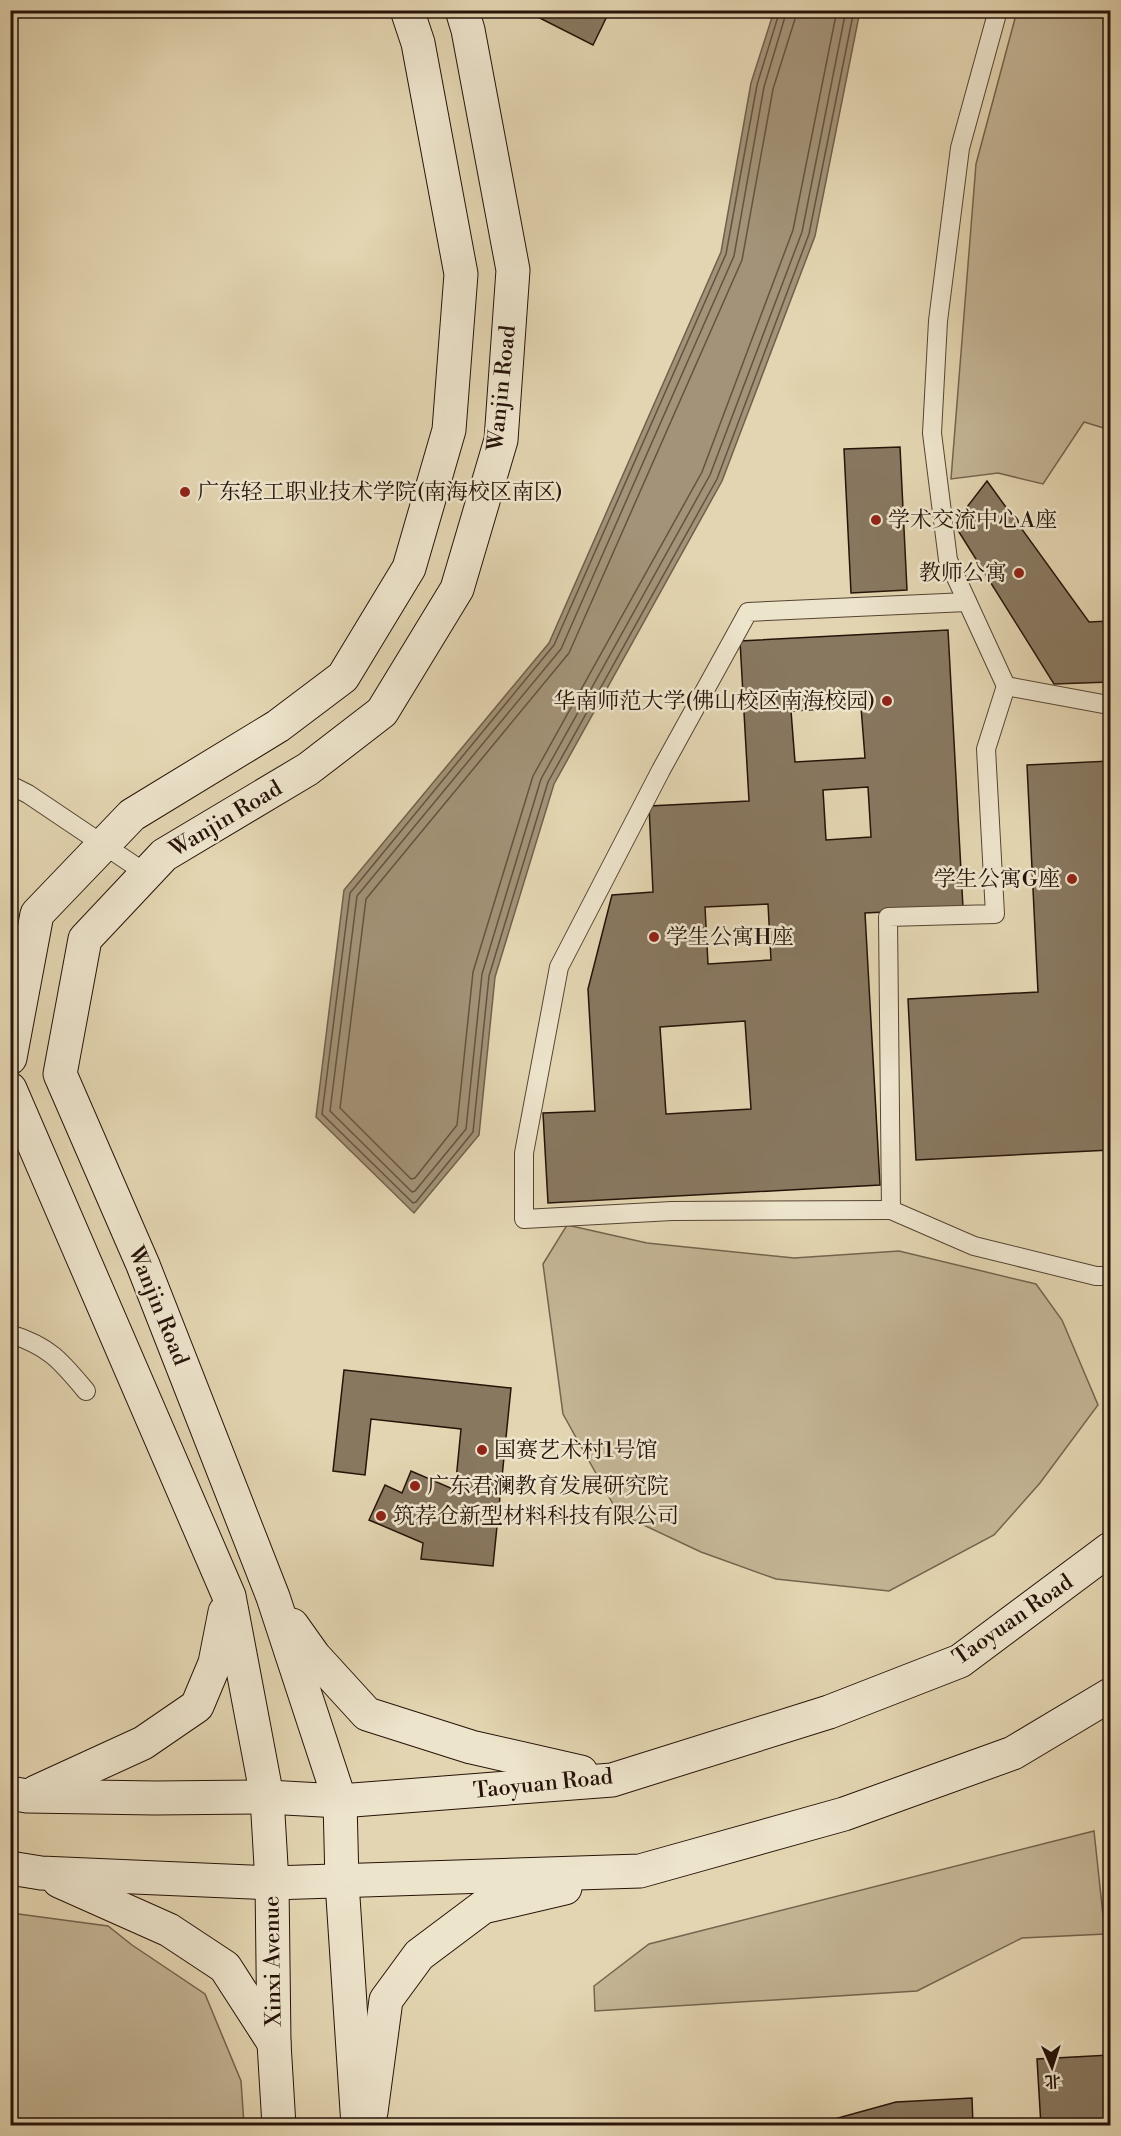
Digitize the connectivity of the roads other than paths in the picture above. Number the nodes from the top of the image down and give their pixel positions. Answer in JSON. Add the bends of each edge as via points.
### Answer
{"nodes":[{"id":1,"x":407,"y":10,"type":"edge"},
{"id":2,"x":462,"y":10,"type":"edge"},
{"id":3,"x":998,"y":10,"type":"edge"},
{"id":4,"x":967,"y":602,"type":"junction"},
{"id":5,"x":1006,"y":686,"type":"junction"},
{"id":6,"x":1110,"y":704,"type":"edge"},
{"id":7,"x":10,"y":785,"type":"edge"},
{"id":8,"x":103,"y":845,"type":"junction"},
{"id":9,"x":147,"y":874,"type":"junction"},
{"id":10,"x":10,"y":1058,"type":"edge"},
{"id":11,"x":10,"y":1089,"type":"edge"},
{"id":12,"x":891,"y":1210,"type":"junction"},
{"id":13,"x":1110,"y":1276,"type":"edge"},
{"id":14,"x":10,"y":1334,"type":"edge"},
{"id":15,"x":86,"y":1390,"type":"dead end"},
{"id":16,"x":1110,"y":1549,"type":"edge"},
{"id":17,"x":229,"y":1596,"type":"junction"},
{"id":18,"x":273,"y":1598,"type":"junction"},
{"id":19,"x":1110,"y":1695,"type":"edge"},
{"id":20,"x":612,"y":1780,"type":"junction"},
{"id":21,"x":19,"y":1795,"type":"edge"},
{"id":22,"x":267,"y":1797,"type":"junction"},
{"id":23,"x":340,"y":1802,"type":"junction"},
{"id":24,"x":26,"y":1871,"type":"edge"},
{"id":25,"x":640,"y":1871,"type":"junction"},
{"id":26,"x":342,"y":1882,"type":"junction"},
{"id":27,"x":272,"y":1883,"type":"junction"},
{"id":28,"x":274,"y":2043,"type":"junction"},
{"id":29,"x":279,"y":2126,"type":"edge"},
{"id":30,"x":358,"y":2126,"type":"edge"},
{"id":31,"x":370,"y":2126,"type":"edge"}],
"edges":[{"from":1,"to":8,"type":"street","via":[[418,43],[461,273],[449,430],[409,568],[343,677],[278,726],[132,815]]},
{"from":2,"to":9,"type":"street","name":"Wanjin Road","via":[[513,270],[501,440],[457,589],[382,712],[308,769],[164,855]]},
{"from":3,"to":4,"type":"lane","via":[[960,148],[938,321],[932,433],[948,560]]},
{"from":4,"to":5,"type":"lane"},
{"from":4,"to":12,"type":"lane","via":[[748,612],[560,967],[524,1153],[524,1219],[672,1211]]},
{"from":5,"to":6,"type":"lane"},
{"from":5,"to":12,"type":"lane","via":[[986,749],[995,914],[888,917]]},
{"from":7,"to":8,"type":"lane"},
{"from":8,"to":9,"type":"lane"},
{"from":8,"to":10,"type":"street","via":[[37,914]]},
{"from":9,"to":18,"type":"street","name":"Wanjin Road","via":[[86,939],[60,1074],[143,1265]]},
{"from":11,"to":17,"type":"street"},
{"from":12,"to":13,"type":"lane","via":[[974,1246],[1096,1276]]},
{"from":14,"to":15,"type":"lane","via":[[31,1341],[58,1358]]},
{"from":16,"to":20,"type":"street","name":"Taoyuan Road","via":[[960,1661],[829,1712]]},
{"from":17,"to":21,"type":"street","via":[[215,1663],[197,1706],[143,1743]]},
{"from":17,"to":22,"type":"street"},
{"from":18,"to":20,"type":"street","via":[[314,1656],[367,1714],[471,1747]]},
{"from":18,"to":23,"type":"street","name":"Wanjin Road"},
{"from":19,"to":25,"type":"street","via":[[1013,1753],[844,1814]]},
{"from":20,"to":23,"type":"street","name":"Taoyuan Road"},
{"from":21,"to":22,"type":"street","name":"Taoyuan Road"},
{"from":22,"to":23,"type":"street","name":"Taoyuan Road"},
{"from":22,"to":27,"type":"street","name":"Xinxi Avenue"},
{"from":23,"to":26,"type":"street"},
{"from":24,"to":27,"type":"street"},
{"from":24,"to":28,"type":"street","via":[[169,1930],[225,1967]]},
{"from":25,"to":26,"type":"street"},
{"from":25,"to":31,"type":"street","via":[[483,1907],[419,1954],[386,2000]]},
{"from":26,"to":27,"type":"street"},
{"from":26,"to":30,"type":"street"},
{"from":27,"to":28,"type":"street","name":"Xinxi Avenue"},
{"from":28,"to":29,"type":"street","name":"Xinxi Avenue"}]}
